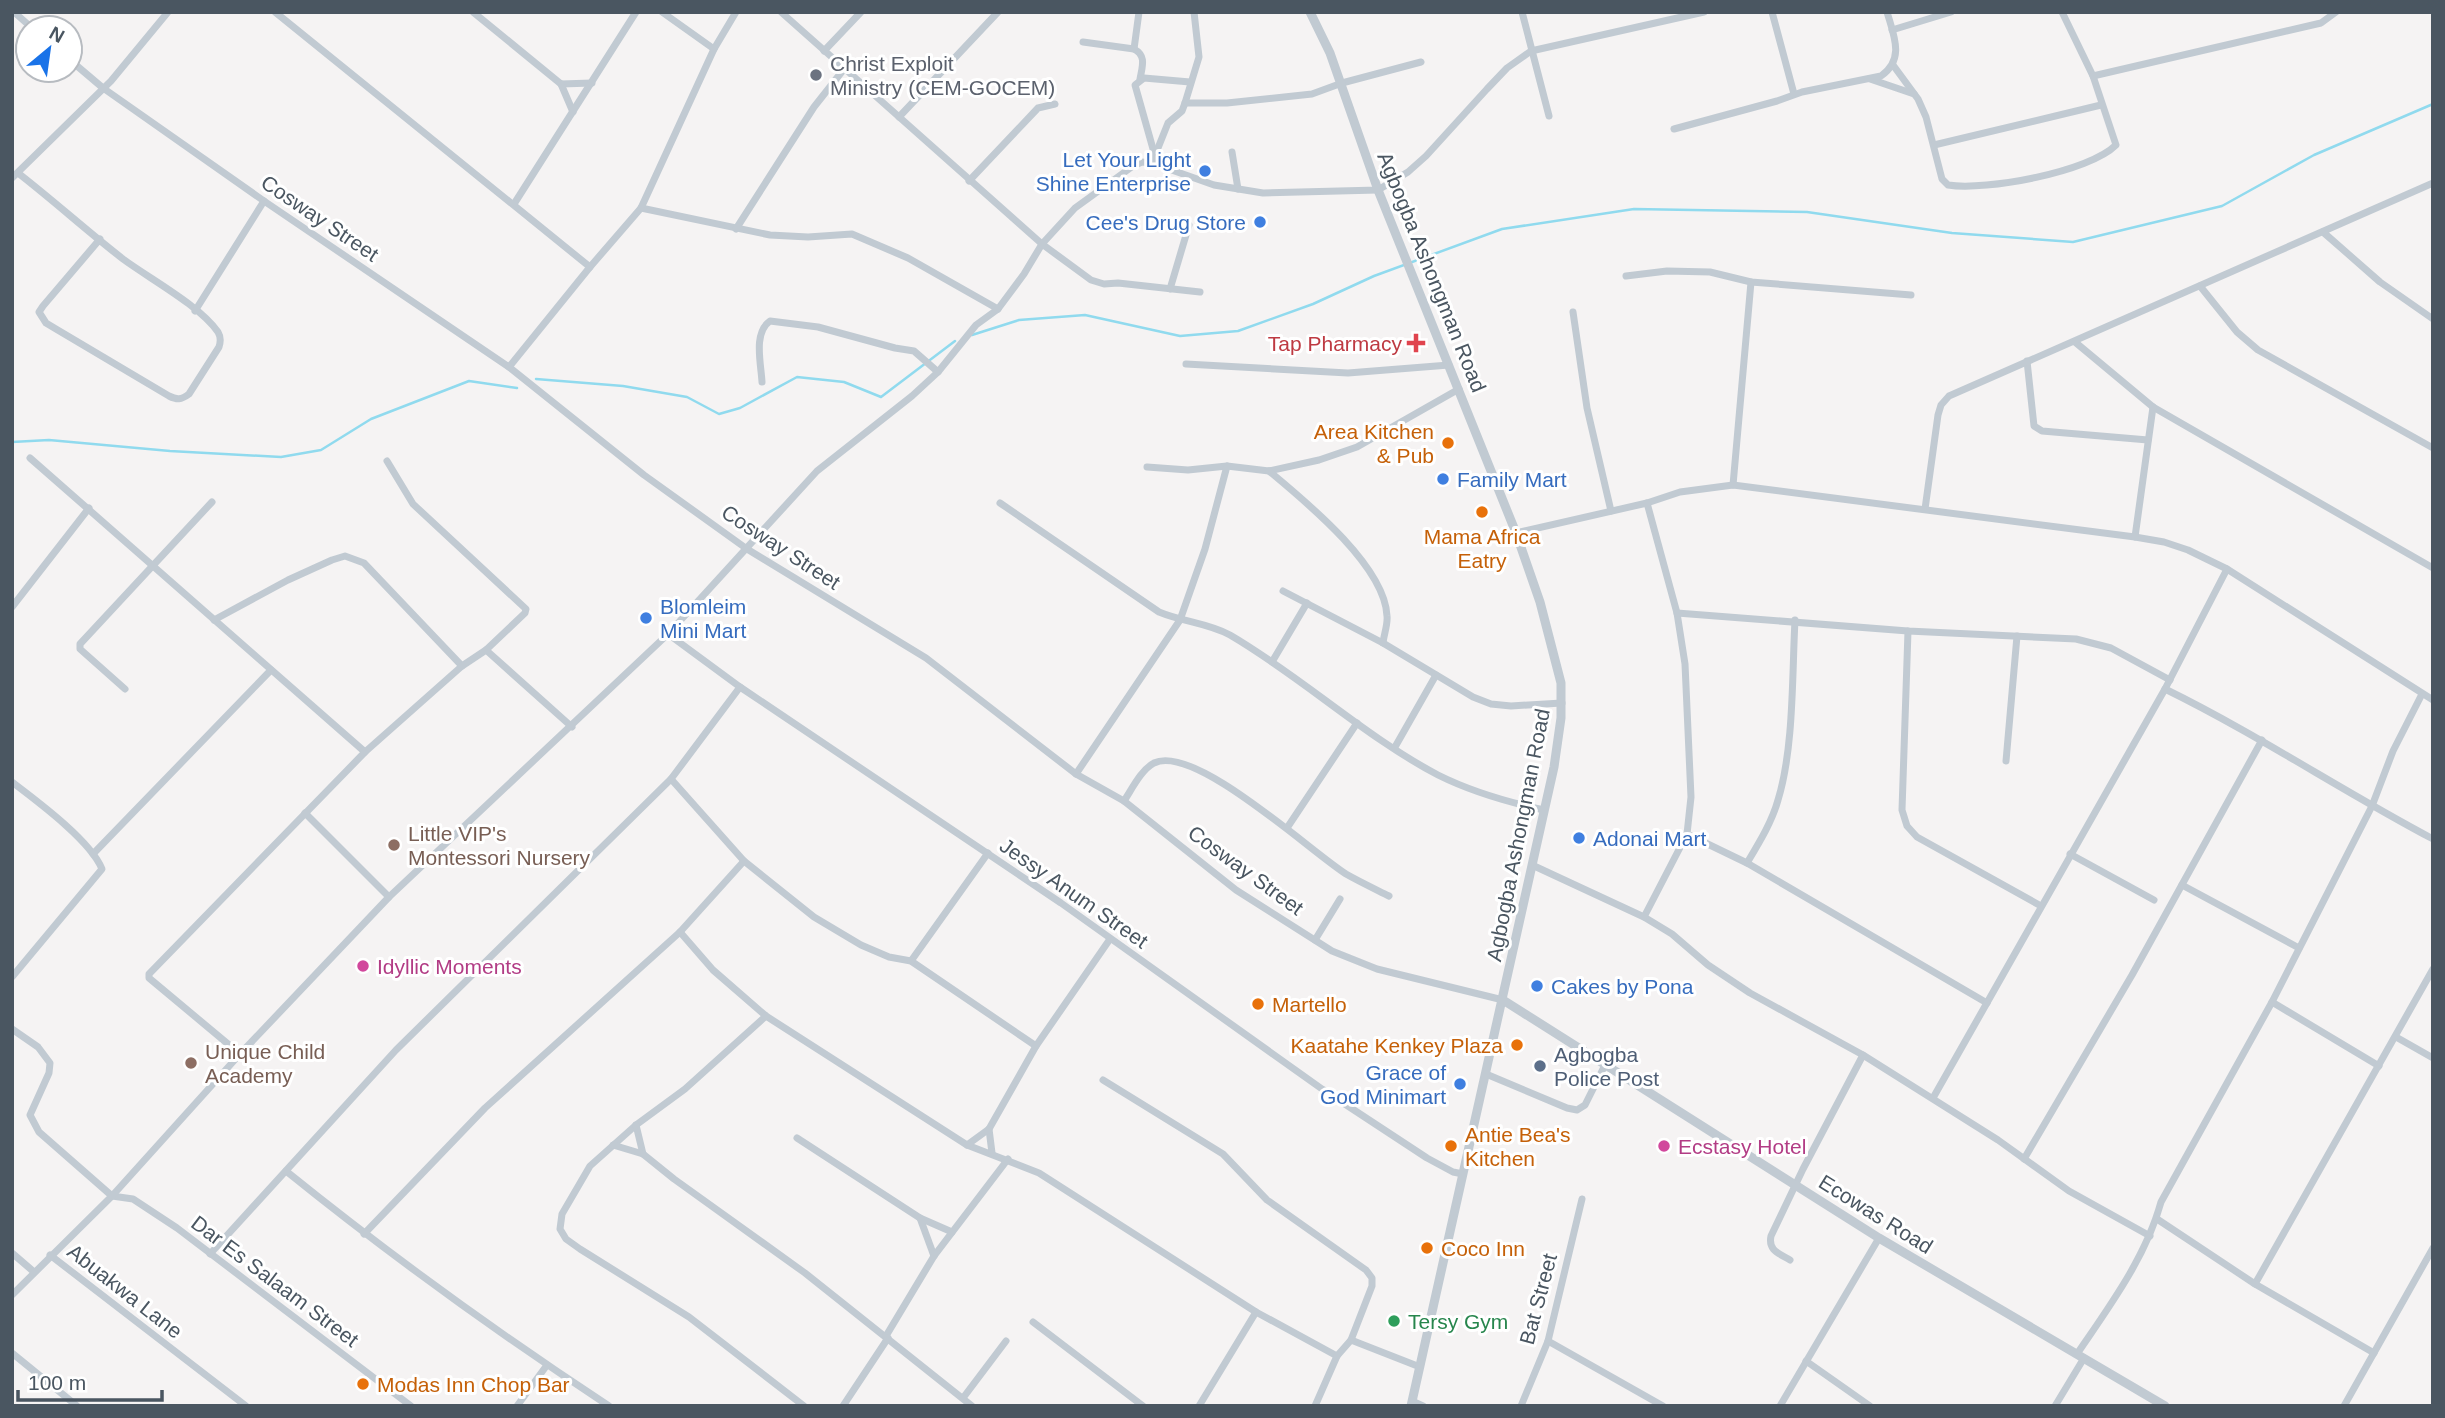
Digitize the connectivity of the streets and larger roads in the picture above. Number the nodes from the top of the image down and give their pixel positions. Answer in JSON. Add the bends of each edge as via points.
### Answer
{"nodes":[{"id":1,"x":168,"y":12,"type":"edge"},
{"id":2,"x":275,"y":12,"type":"edge"},
{"id":3,"x":473,"y":12,"type":"edge"},
{"id":4,"x":636,"y":12,"type":"edge"},
{"id":5,"x":662,"y":12,"type":"edge"},
{"id":6,"x":736,"y":12,"type":"edge"},
{"id":7,"x":781,"y":12,"type":"edge"},
{"id":8,"x":861,"y":12,"type":"edge"},
{"id":9,"x":998,"y":12,"type":"edge"},
{"id":10,"x":1139,"y":12,"type":"edge"},
{"id":11,"x":1194,"y":12,"type":"edge"},
{"id":12,"x":1310,"y":12,"type":"edge"},
{"id":13,"x":1522,"y":12,"type":"edge"},
{"id":14,"x":1704,"y":12,"type":"edge"},
{"id":15,"x":1772,"y":12,"type":"edge"},
{"id":16,"x":1887,"y":12,"type":"edge"},
{"id":17,"x":1951,"y":12,"type":"edge"},
{"id":18,"x":2062,"y":12,"type":"edge"},
{"id":19,"x":2336,"y":12,"type":"edge"},
{"id":20,"x":1892,"y":30,"type":"junction"},
{"id":21,"x":1083,"y":41,"type":"dead end"},
{"id":22,"x":714,"y":49,"type":"junction"},
{"id":23,"x":1134,"y":49,"type":"junction"},
{"id":24,"x":824,"y":51,"type":"junction"},
{"id":25,"x":1531,"y":51,"type":"junction"},
{"id":26,"x":1421,"y":62,"type":"dead end"},
{"id":27,"x":1893,"y":65,"type":"junction"},
{"id":28,"x":844,"y":69,"type":"junction"},
{"id":29,"x":84,"y":72,"type":"edge"},
{"id":30,"x":2093,"y":76,"type":"junction"},
{"id":31,"x":1140,"y":79,"type":"junction"},
{"id":32,"x":1869,"y":79,"type":"junction"},
{"id":33,"x":1190,"y":82,"type":"junction"},
{"id":34,"x":592,"y":83,"type":"junction"},
{"id":35,"x":1342,"y":83,"type":"junction"},
{"id":36,"x":561,"y":84,"type":"junction"},
{"id":37,"x":103,"y":88,"type":"junction"},
{"id":38,"x":1914,"y":93,"type":"junction"},
{"id":39,"x":1794,"y":94,"type":"junction"},
{"id":40,"x":1185,"y":103,"type":"junction"},
{"id":41,"x":1055,"y":104,"type":"dead end"},
{"id":42,"x":2101,"y":106,"type":"junction"},
{"id":43,"x":573,"y":112,"type":"junction"},
{"id":44,"x":1549,"y":116,"type":"dead end"},
{"id":45,"x":899,"y":117,"type":"junction"},
{"id":46,"x":1674,"y":129,"type":"dead end"},
{"id":47,"x":1934,"y":145,"type":"junction"},
{"id":48,"x":1232,"y":152,"type":"dead end"},
{"id":49,"x":1154,"y":159,"type":"junction"},
{"id":50,"x":15,"y":175,"type":"edge"},
{"id":51,"x":969,"y":181,"type":"junction"},
{"id":52,"x":2433,"y":183,"type":"edge"},
{"id":53,"x":1238,"y":189,"type":"junction"},
{"id":54,"x":1378,"y":190,"type":"junction"},
{"id":55,"x":264,"y":201,"type":"junction"},
{"id":56,"x":514,"y":204,"type":"junction"},
{"id":57,"x":641,"y":208,"type":"junction"},
{"id":58,"x":1189,"y":225,"type":"dead end"},
{"id":59,"x":736,"y":229,"type":"junction"},
{"id":60,"x":2323,"y":232,"type":"junction"},
{"id":61,"x":100,"y":239,"type":"junction"},
{"id":62,"x":1042,"y":244,"type":"junction"},
{"id":63,"x":590,"y":267,"type":"junction"},
{"id":64,"x":1626,"y":276,"type":"dead end"},
{"id":65,"x":1751,"y":282,"type":"junction"},
{"id":66,"x":2200,"y":286,"type":"junction"},
{"id":67,"x":1170,"y":289,"type":"junction"},
{"id":68,"x":1200,"y":292,"type":"dead end"},
{"id":69,"x":1911,"y":295,"type":"dead end"},
{"id":70,"x":998,"y":309,"type":"junction"},
{"id":71,"x":195,"y":311,"type":"junction"},
{"id":72,"x":1573,"y":312,"type":"dead end"},
{"id":73,"x":2433,"y":319,"type":"edge"},
{"id":74,"x":2075,"y":342,"type":"junction"},
{"id":75,"x":2027,"y":361,"type":"junction"},
{"id":76,"x":1186,"y":364,"type":"dead end"},
{"id":77,"x":1449,"y":365,"type":"junction"},
{"id":78,"x":509,"y":367,"type":"junction"},
{"id":79,"x":938,"y":372,"type":"junction"},
{"id":80,"x":762,"y":382,"type":"dead end"},
{"id":81,"x":1459,"y":389,"type":"junction"},
{"id":82,"x":2153,"y":407,"type":"junction"},
{"id":83,"x":2148,"y":440,"type":"junction"},
{"id":84,"x":2433,"y":448,"type":"edge"},
{"id":85,"x":30,"y":457,"type":"dead end"},
{"id":86,"x":387,"y":461,"type":"dead end"},
{"id":87,"x":1227,"y":466,"type":"junction"},
{"id":88,"x":1147,"y":467,"type":"dead end"},
{"id":89,"x":1269,"y":471,"type":"junction"},
{"id":90,"x":1733,"y":485,"type":"junction"},
{"id":91,"x":212,"y":502,"type":"dead end"},
{"id":92,"x":1000,"y":503,"type":"dead end"},
{"id":93,"x":1647,"y":503,"type":"junction"},
{"id":94,"x":89,"y":508,"type":"junction"},
{"id":95,"x":1925,"y":509,"type":"junction"},
{"id":96,"x":1611,"y":511,"type":"junction"},
{"id":97,"x":1516,"y":533,"type":"junction"},
{"id":98,"x":2134,"y":537,"type":"junction"},
{"id":99,"x":747,"y":549,"type":"junction"},
{"id":100,"x":152,"y":565,"type":"junction"},
{"id":101,"x":2433,"y":568,"type":"edge"},
{"id":102,"x":2227,"y":569,"type":"junction"},
{"id":103,"x":1283,"y":591,"type":"dead end"},
{"id":104,"x":1307,"y":603,"type":"junction"},
{"id":105,"x":12,"y":607,"type":"edge"},
{"id":106,"x":1677,"y":613,"type":"junction"},
{"id":107,"x":214,"y":620,"type":"junction"},
{"id":108,"x":1180,"y":620,"type":"junction"},
{"id":109,"x":1795,"y":620,"type":"junction"},
{"id":110,"x":1908,"y":631,"type":"junction"},
{"id":111,"x":668,"y":634,"type":"junction"},
{"id":112,"x":2017,"y":636,"type":"junction"},
{"id":113,"x":1382,"y":643,"type":"junction"},
{"id":114,"x":486,"y":650,"type":"junction"},
{"id":115,"x":1272,"y":662,"type":"junction"},
{"id":116,"x":462,"y":666,"type":"junction"},
{"id":117,"x":271,"y":670,"type":"junction"},
{"id":118,"x":1436,"y":675,"type":"junction"},
{"id":119,"x":2170,"y":680,"type":"junction"},
{"id":120,"x":740,"y":687,"type":"junction"},
{"id":121,"x":125,"y":689,"type":"dead end"},
{"id":122,"x":2165,"y":689,"type":"junction"},
{"id":123,"x":2422,"y":694,"type":"junction"},
{"id":124,"x":2433,"y":700,"type":"edge"},
{"id":125,"x":1562,"y":703,"type":"junction"},
{"id":126,"x":1357,"y":723,"type":"junction"},
{"id":127,"x":572,"y":727,"type":"junction"},
{"id":128,"x":2262,"y":740,"type":"junction"},
{"id":129,"x":1395,"y":747,"type":"junction"},
{"id":130,"x":365,"y":752,"type":"junction"},
{"id":131,"x":2006,"y":761,"type":"dead end"},
{"id":132,"x":1076,"y":774,"type":"junction"},
{"id":133,"x":671,"y":779,"type":"junction"},
{"id":134,"x":12,"y":782,"type":"edge"},
{"id":135,"x":1124,"y":801,"type":"junction"},
{"id":136,"x":2372,"y":806,"type":"junction"},
{"id":137,"x":1544,"y":810,"type":"junction"},
{"id":138,"x":305,"y":813,"type":"junction"},
{"id":139,"x":1287,"y":828,"type":"junction"},
{"id":140,"x":1687,"y":834,"type":"junction"},
{"id":141,"x":2433,"y":839,"type":"edge"},
{"id":142,"x":988,"y":853,"type":"junction"},
{"id":143,"x":93,"y":854,"type":"junction"},
{"id":144,"x":2070,"y":855,"type":"junction"},
{"id":145,"x":744,"y":861,"type":"junction"},
{"id":146,"x":1747,"y":863,"type":"junction"},
{"id":147,"x":1532,"y":865,"type":"junction"},
{"id":148,"x":2182,"y":885,"type":"junction"},
{"id":149,"x":1389,"y":896,"type":"dead end"},
{"id":150,"x":389,"y":897,"type":"junction"},
{"id":151,"x":1340,"y":899,"type":"dead end"},
{"id":152,"x":2154,"y":900,"type":"dead end"},
{"id":153,"x":2041,"y":906,"type":"junction"},
{"id":154,"x":1643,"y":917,"type":"junction"},
{"id":155,"x":680,"y":932,"type":"junction"},
{"id":156,"x":1110,"y":939,"type":"junction"},
{"id":157,"x":1315,"y":940,"type":"junction"},
{"id":158,"x":2299,"y":947,"type":"junction"},
{"id":159,"x":911,"y":961,"type":"junction"},
{"id":160,"x":2433,"y":969,"type":"edge"},
{"id":161,"x":12,"y":977,"type":"edge"},
{"id":162,"x":1503,"y":1000,"type":"junction"},
{"id":163,"x":2272,"y":1002,"type":"junction"},
{"id":164,"x":1987,"y":1003,"type":"junction"},
{"id":165,"x":766,"y":1016,"type":"junction"},
{"id":166,"x":12,"y":1029,"type":"edge"},
{"id":167,"x":2396,"y":1038,"type":"junction"},
{"id":168,"x":1036,"y":1046,"type":"junction"},
{"id":169,"x":240,"y":1054,"type":"junction"},
{"id":170,"x":1863,"y":1055,"type":"junction"},
{"id":171,"x":2433,"y":1058,"type":"edge"},
{"id":172,"x":1605,"y":1065,"type":"junction"},
{"id":173,"x":2379,"y":1066,"type":"junction"},
{"id":174,"x":1486,"y":1074,"type":"junction"},
{"id":175,"x":1103,"y":1080,"type":"dead end"},
{"id":176,"x":1933,"y":1098,"type":"junction"},
{"id":177,"x":636,"y":1125,"type":"junction"},
{"id":178,"x":989,"y":1129,"type":"junction"},
{"id":179,"x":796,"y":1138,"type":"dead end"},
{"id":180,"x":613,"y":1144,"type":"junction"},
{"id":181,"x":967,"y":1145,"type":"junction"},
{"id":182,"x":992,"y":1153,"type":"junction"},
{"id":183,"x":643,"y":1154,"type":"junction"},
{"id":184,"x":1008,"y":1159,"type":"junction"},
{"id":185,"x":2024,"y":1159,"type":"junction"},
{"id":186,"x":286,"y":1171,"type":"junction"},
{"id":187,"x":1463,"y":1174,"type":"junction"},
{"id":188,"x":1796,"y":1185,"type":"junction"},
{"id":189,"x":112,"y":1196,"type":"junction"},
{"id":190,"x":1582,"y":1199,"type":"dead end"},
{"id":191,"x":920,"y":1218,"type":"junction"},
{"id":192,"x":2157,"y":1219,"type":"junction"},
{"id":193,"x":952,"y":1232,"type":"junction"},
{"id":194,"x":364,"y":1234,"type":"junction"},
{"id":195,"x":2150,"y":1236,"type":"junction"},
{"id":196,"x":1879,"y":1238,"type":"junction"},
{"id":197,"x":12,"y":1253,"type":"edge"},
{"id":198,"x":2432,"y":1253,"type":"edge"},
{"id":199,"x":210,"y":1254,"type":"junction"},
{"id":200,"x":50,"y":1255,"type":"junction"},
{"id":201,"x":934,"y":1256,"type":"junction"},
{"id":202,"x":1790,"y":1260,"type":"dead end"},
{"id":203,"x":34,"y":1272,"type":"junction"},
{"id":204,"x":2255,"y":1284,"type":"junction"},
{"id":205,"x":12,"y":1295,"type":"edge"},
{"id":206,"x":1256,"y":1312,"type":"junction"},
{"id":207,"x":1033,"y":1322,"type":"dead end"},
{"id":208,"x":887,"y":1337,"type":"junction"},
{"id":209,"x":1351,"y":1340,"type":"junction"},
{"id":210,"x":1548,"y":1341,"type":"junction"},
{"id":211,"x":1006,"y":1342,"type":"dead end"},
{"id":212,"x":12,"y":1353,"type":"edge"},
{"id":213,"x":2374,"y":1353,"type":"junction"},
{"id":214,"x":1337,"y":1356,"type":"junction"},
{"id":215,"x":2080,"y":1356,"type":"junction"},
{"id":216,"x":1806,"y":1361,"type":"junction"},
{"id":217,"x":547,"y":1365,"type":"junction"},
{"id":218,"x":1420,"y":1367,"type":"junction"},
{"id":219,"x":963,"y":1398,"type":"junction"},
{"id":220,"x":1411,"y":1404,"type":"edge"},
{"id":221,"x":77,"y":1406,"type":"edge"},
{"id":222,"x":246,"y":1406,"type":"edge"},
{"id":223,"x":411,"y":1406,"type":"edge"},
{"id":224,"x":517,"y":1406,"type":"edge"},
{"id":225,"x":609,"y":1406,"type":"edge"},
{"id":226,"x":804,"y":1406,"type":"edge"},
{"id":227,"x":843,"y":1406,"type":"edge"},
{"id":228,"x":972,"y":1406,"type":"edge"},
{"id":229,"x":1143,"y":1406,"type":"edge"},
{"id":230,"x":1199,"y":1406,"type":"edge"},
{"id":231,"x":1315,"y":1406,"type":"edge"},
{"id":232,"x":1423,"y":1406,"type":"edge"},
{"id":233,"x":1521,"y":1406,"type":"edge"},
{"id":234,"x":1663,"y":1406,"type":"edge"},
{"id":235,"x":1780,"y":1406,"type":"edge"},
{"id":236,"x":1870,"y":1406,"type":"edge"},
{"id":237,"x":2055,"y":1406,"type":"edge"},
{"id":238,"x":2165,"y":1406,"type":"edge"},
{"id":239,"x":2344,"y":1406,"type":"edge"}],
"edges":[{"from":1,"to":37,"type":"street"},
{"from":2,"to":56,"type":"street"},
{"from":3,"to":36,"type":"street"},
{"from":4,"to":34,"type":"street"},
{"from":5,"to":22,"type":"street"},
{"from":6,"to":22,"type":"street"},
{"from":7,"to":24,"type":"street"},
{"from":8,"to":24,"type":"street"},
{"from":9,"to":45,"type":"street"},
{"from":10,"to":23,"type":"street"},
{"from":11,"to":33,"type":"street","via":[[1199,57]]},
{"from":12,"to":35,"type":"street","name":"Agbogba Ashongman Road"},
{"from":13,"to":25,"type":"street"},
{"from":14,"to":25,"type":"street"},
{"from":15,"to":39,"type":"street"},
{"from":16,"to":20,"type":"street"},
{"from":17,"to":20,"type":"street"},
{"from":18,"to":30,"type":"street"},
{"from":19,"to":30,"type":"street","via":[[2320,23]]},
{"from":20,"to":27,"type":"street"},
{"from":21,"to":23,"type":"street"},
{"from":22,"to":57,"type":"street"},
{"from":23,"to":31,"type":"street","via":[[1143,60]]},
{"from":24,"to":28,"type":"street"},
{"from":25,"to":44,"type":"street"},
{"from":25,"to":54,"type":"street","via":[[1494,82],[1426,156]]},
{"from":26,"to":35,"type":"street"},
{"from":27,"to":32,"type":"street"},
{"from":27,"to":38,"type":"street"},
{"from":28,"to":45,"type":"street"},
{"from":28,"to":59,"type":"street","via":[[814,107]]},
{"from":29,"to":37,"type":"street","name":"Cosway Street"},
{"from":30,"to":42,"type":"street"},
{"from":31,"to":33,"type":"street"},
{"from":31,"to":49,"type":"street","via":[[1135,85]]},
{"from":32,"to":38,"type":"street"},
{"from":32,"to":39,"type":"street"},
{"from":33,"to":40,"type":"street"},
{"from":34,"to":36,"type":"street"},
{"from":34,"to":43,"type":"street"},
{"from":35,"to":40,"type":"street","via":[[1312,94]]},
{"from":35,"to":54,"type":"street","name":"Agbogba Ashongman Road"},
{"from":36,"to":43,"type":"street"},
{"from":37,"to":50,"type":"street"},
{"from":37,"to":55,"type":"street","name":"Cosway Street"},
{"from":38,"to":47,"type":"street"},
{"from":39,"to":46,"type":"street"},
{"from":40,"to":49,"type":"street","via":[[1168,123]]},
{"from":41,"to":51,"type":"street","via":[[1038,108]]},
{"from":42,"to":47,"type":"street"},
{"from":42,"to":47,"type":"street","via":[[2116,145],[2104,155],[2033,179],[1948,185],[1942,179]]},
{"from":43,"to":56,"type":"street"},
{"from":45,"to":51,"type":"street"},
{"from":48,"to":53,"type":"street"},
{"from":49,"to":53,"type":"street","via":[[1214,185]]},
{"from":49,"to":62,"type":"street","via":[[1133,166],[1075,208]]},
{"from":50,"to":61,"type":"street"},
{"from":51,"to":62,"type":"street"},
{"from":52,"to":60,"type":"street"},
{"from":53,"to":54,"type":"street","via":[[1262,193]]},
{"from":54,"to":77,"type":"street","name":"Agbogba Ashongman Road"},
{"from":55,"to":71,"type":"street"},
{"from":55,"to":78,"type":"street","name":"Cosway Street"},
{"from":56,"to":63,"type":"street"},
{"from":57,"to":59,"type":"street"},
{"from":57,"to":63,"type":"street"},
{"from":58,"to":67,"type":"street"},
{"from":59,"to":70,"type":"street","via":[[808,237],[852,234],[908,258]]},
{"from":60,"to":66,"type":"street"},
{"from":60,"to":73,"type":"street","via":[[2380,282]]},
{"from":61,"to":71,"type":"street"},
{"from":61,"to":71,"type":"street","via":[[39,312],[47,323],[177,400],[189,394],[221,340]]},
{"from":62,"to":67,"type":"street","via":[[1091,280]]},
{"from":62,"to":70,"type":"street"},
{"from":63,"to":78,"type":"street"},
{"from":64,"to":65,"type":"street","via":[[1710,272]]},
{"from":65,"to":69,"type":"street"},
{"from":65,"to":90,"type":"street"},
{"from":66,"to":74,"type":"street"},
{"from":66,"to":84,"type":"street","via":[[2258,350]]},
{"from":67,"to":68,"type":"street"},
{"from":70,"to":79,"type":"street","via":[[976,326]]},
{"from":72,"to":96,"type":"street","via":[[1587,408]]},
{"from":74,"to":75,"type":"street"},
{"from":74,"to":82,"type":"street"},
{"from":75,"to":83,"type":"street","via":[[2034,426],[2042,431]]},
{"from":75,"to":95,"type":"street","via":[[1949,396],[1941,405]]},
{"from":76,"to":77,"type":"street","via":[[1348,373]]},
{"from":77,"to":81,"type":"street","name":"Agbogba Ashongman Road"},
{"from":78,"to":99,"type":"street","name":"Cosway Street","via":[[644,475]]},
{"from":79,"to":80,"type":"street","via":[[915,351],[818,327],[770,321],[760,336]]},
{"from":79,"to":99,"type":"street","via":[[817,471]]},
{"from":81,"to":89,"type":"street","via":[[1357,447]]},
{"from":81,"to":97,"type":"street","name":"Agbogba Ashongman Road"},
{"from":82,"to":83,"type":"street"},
{"from":82,"to":101,"type":"street"},
{"from":83,"to":98,"type":"street"},
{"from":85,"to":94,"type":"street"},
{"from":86,"to":114,"type":"street","via":[[413,504],[526,609]]},
{"from":87,"to":88,"type":"street","via":[[1188,470]]},
{"from":87,"to":89,"type":"street"},
{"from":87,"to":108,"type":"street"},
{"from":89,"to":113,"type":"street","via":[[1319,513],[1372,573],[1387,617]]},
{"from":90,"to":93,"type":"street","via":[[1680,492]]},
{"from":90,"to":95,"type":"street"},
{"from":91,"to":100,"type":"street"},
{"from":92,"to":108,"type":"street","via":[[1159,612]]},
{"from":93,"to":96,"type":"street"},
{"from":93,"to":106,"type":"street"},
{"from":94,"to":100,"type":"street"},
{"from":94,"to":105,"type":"street"},
{"from":95,"to":98,"type":"street"},
{"from":96,"to":97,"type":"street"},
{"from":97,"to":125,"type":"street","name":"Agbogba Ashongman Road","via":[[1548,630]]},
{"from":98,"to":102,"type":"street","via":[[2188,550]]},
{"from":99,"to":111,"type":"street"},
{"from":99,"to":132,"type":"street","name":"Cosway Street","via":[[926,658]]},
{"from":100,"to":107,"type":"street"},
{"from":100,"to":121,"type":"street","via":[[79,647]]},
{"from":102,"to":119,"type":"street"},
{"from":102,"to":123,"type":"street"},
{"from":103,"to":104,"type":"street"},
{"from":104,"to":113,"type":"street"},
{"from":104,"to":115,"type":"street"},
{"from":106,"to":109,"type":"street"},
{"from":106,"to":140,"type":"street","via":[[1691,797]]},
{"from":107,"to":116,"type":"street","via":[[345,556],[364,563]]},
{"from":107,"to":117,"type":"street"},
{"from":108,"to":115,"type":"street","via":[[1214,627]]},
{"from":108,"to":132,"type":"street"},
{"from":109,"to":110,"type":"street"},
{"from":109,"to":146,"type":"street","via":[[1785,772],[1778,802]]},
{"from":110,"to":112,"type":"street"},
{"from":110,"to":153,"type":"street","via":[[1902,810],[1907,826],[1917,837]]},
{"from":111,"to":120,"type":"street","name":"Jessy Anum Street"},
{"from":111,"to":127,"type":"street"},
{"from":112,"to":119,"type":"street","via":[[2093,642]]},
{"from":112,"to":131,"type":"street"},
{"from":113,"to":118,"type":"street"},
{"from":114,"to":116,"type":"street"},
{"from":114,"to":127,"type":"street"},
{"from":115,"to":126,"type":"street"},
{"from":116,"to":130,"type":"street"},
{"from":117,"to":130,"type":"street"},
{"from":117,"to":143,"type":"street"},
{"from":118,"to":125,"type":"street","via":[[1492,704]]},
{"from":118,"to":129,"type":"street"},
{"from":119,"to":122,"type":"street"},
{"from":120,"to":133,"type":"street"},
{"from":120,"to":142,"type":"street","name":"Jessy Anum Street"},
{"from":122,"to":128,"type":"street"},
{"from":122,"to":144,"type":"street"},
{"from":123,"to":124,"type":"street"},
{"from":123,"to":136,"type":"street"},
{"from":125,"to":137,"type":"street","name":"Agbogba Ashongman Road"},
{"from":126,"to":129,"type":"street"},
{"from":126,"to":139,"type":"street"},
{"from":127,"to":150,"type":"street"},
{"from":128,"to":136,"type":"street"},
{"from":128,"to":148,"type":"street"},
{"from":129,"to":137,"type":"street","via":[[1438,775],[1491,798]]},
{"from":130,"to":138,"type":"street"},
{"from":132,"to":135,"type":"street","name":"Cosway Street"},
{"from":133,"to":145,"type":"street"},
{"from":133,"to":186,"type":"street","via":[[396,1050]]},
{"from":134,"to":143,"type":"street"},
{"from":135,"to":139,"type":"street","via":[[1144,772],[1156,762],[1171,761],[1229,787]]},
{"from":135,"to":157,"type":"street","name":"Cosway Street","via":[[1236,890]]},
{"from":136,"to":141,"type":"street"},
{"from":136,"to":158,"type":"street"},
{"from":137,"to":147,"type":"street","name":"Agbogba Ashongman Road"},
{"from":138,"to":150,"type":"street"},
{"from":138,"to":169,"type":"street","via":[[149,974]]},
{"from":139,"to":149,"type":"street","via":[[1346,874]]},
{"from":140,"to":146,"type":"street"},
{"from":140,"to":154,"type":"street"},
{"from":142,"to":156,"type":"street","name":"Jessy Anum Street"},
{"from":142,"to":159,"type":"street"},
{"from":143,"to":161,"type":"street","via":[[101,865],[100,873]]},
{"from":144,"to":152,"type":"street"},
{"from":144,"to":153,"type":"street"},
{"from":145,"to":155,"type":"street"},
{"from":145,"to":159,"type":"street","via":[[814,917],[861,945]]},
{"from":146,"to":164,"type":"street"},
{"from":147,"to":154,"type":"street"},
{"from":147,"to":162,"type":"street","name":"Agbogba Ashongman Road"},
{"from":148,"to":158,"type":"street"},
{"from":148,"to":185,"type":"street"},
{"from":150,"to":169,"type":"street"},
{"from":151,"to":157,"type":"street"},
{"from":153,"to":164,"type":"street"},
{"from":154,"to":170,"type":"street","via":[[1750,993]]},
{"from":155,"to":165,"type":"street","via":[[713,970]]},
{"from":155,"to":194,"type":"street","via":[[485,1108]]},
{"from":156,"to":168,"type":"street"},
{"from":156,"to":187,"type":"street","name":"Jessy Anum Street","via":[[1387,1132],[1444,1168]]},
{"from":157,"to":162,"type":"street","name":"Cosway Street","via":[[1377,969]]},
{"from":158,"to":163,"type":"street"},
{"from":159,"to":168,"type":"street"},
{"from":160,"to":167,"type":"street"},
{"from":162,"to":172,"type":"street","name":"Ecowas Road"},
{"from":162,"to":174,"type":"street","name":"Agbogba Ashongman Road"},
{"from":163,"to":173,"type":"street"},
{"from":163,"to":192,"type":"street","via":[[2161,1202]]},
{"from":164,"to":176,"type":"street"},
{"from":165,"to":177,"type":"street","via":[[685,1089]]},
{"from":165,"to":181,"type":"street"},
{"from":166,"to":189,"type":"street","via":[[38,1047],[50,1063],[30,1115],[33,1124]]},
{"from":167,"to":171,"type":"street"},
{"from":167,"to":173,"type":"street"},
{"from":168,"to":178,"type":"street"},
{"from":169,"to":189,"type":"street"},
{"from":170,"to":176,"type":"street"},
{"from":170,"to":188,"type":"street"},
{"from":172,"to":174,"type":"street","via":[[1585,1105],[1577,1110]]},
{"from":172,"to":188,"type":"street","name":"Ecowas Road"},
{"from":173,"to":204,"type":"street"},
{"from":174,"to":187,"type":"street","name":"Agbogba Ashongman Road"},
{"from":175,"to":209,"type":"street","via":[[1223,1154],[1268,1200],[1366,1270],[1372,1286]]},
{"from":176,"to":185,"type":"street"},
{"from":177,"to":180,"type":"street"},
{"from":177,"to":183,"type":"street"},
{"from":178,"to":181,"type":"street"},
{"from":178,"to":182,"type":"street"},
{"from":179,"to":191,"type":"street"},
{"from":180,"to":183,"type":"street"},
{"from":180,"to":226,"type":"street","via":[[590,1166],[562,1213],[560,1229],[566,1239],[689,1317]]},
{"from":181,"to":182,"type":"street"},
{"from":182,"to":184,"type":"street"},
{"from":183,"to":208,"type":"street"},
{"from":184,"to":193,"type":"street"},
{"from":184,"to":206,"type":"street","via":[[1083,1199]]},
{"from":185,"to":195,"type":"street","via":[[2069,1191]]},
{"from":186,"to":194,"type":"street"},
{"from":186,"to":199,"type":"street"},
{"from":187,"to":218,"type":"street","name":"Agbogba Ashongman Road"},
{"from":188,"to":196,"type":"street","name":"Ecowas Road"},
{"from":188,"to":202,"type":"street","via":[[1770,1244]]},
{"from":189,"to":199,"type":"street","name":"Dar Es Salaam Street","via":[[140,1203]]},
{"from":189,"to":200,"type":"street"},
{"from":190,"to":210,"type":"street","name":"Bat Street"},
{"from":191,"to":193,"type":"street"},
{"from":191,"to":201,"type":"street"},
{"from":192,"to":195,"type":"street"},
{"from":192,"to":204,"type":"street"},
{"from":193,"to":201,"type":"street"},
{"from":194,"to":217,"type":"street"},
{"from":195,"to":215,"type":"street"},
{"from":196,"to":215,"type":"street","name":"Ecowas Road"},
{"from":196,"to":216,"type":"street"},
{"from":197,"to":203,"type":"street"},
{"from":198,"to":213,"type":"street"},
{"from":199,"to":223,"type":"street","name":"Dar Es Salaam Street"},
{"from":200,"to":203,"type":"street"},
{"from":200,"to":222,"type":"street","name":"Abuakwa Lane"},
{"from":201,"to":208,"type":"street"},
{"from":203,"to":205,"type":"street"},
{"from":204,"to":213,"type":"street"},
{"from":206,"to":214,"type":"street"},
{"from":206,"to":230,"type":"street"},
{"from":207,"to":229,"type":"street"},
{"from":208,"to":219,"type":"street"},
{"from":208,"to":227,"type":"street"},
{"from":209,"to":214,"type":"street"},
{"from":209,"to":218,"type":"street"},
{"from":210,"to":233,"type":"street","name":"Bat Street"},
{"from":210,"to":234,"type":"street"},
{"from":211,"to":219,"type":"street"},
{"from":212,"to":221,"type":"street"},
{"from":213,"to":239,"type":"street"},
{"from":214,"to":231,"type":"street"},
{"from":215,"to":237,"type":"street"},
{"from":215,"to":238,"type":"street","name":"Ecowas Road"},
{"from":216,"to":235,"type":"street"},
{"from":216,"to":236,"type":"street"},
{"from":217,"to":224,"type":"street"},
{"from":217,"to":225,"type":"street"},
{"from":218,"to":220,"type":"street","name":"Agbogba Ashongman Road"},
{"from":219,"to":228,"type":"street"},
{"from":220,"to":232,"type":"street"}]}
